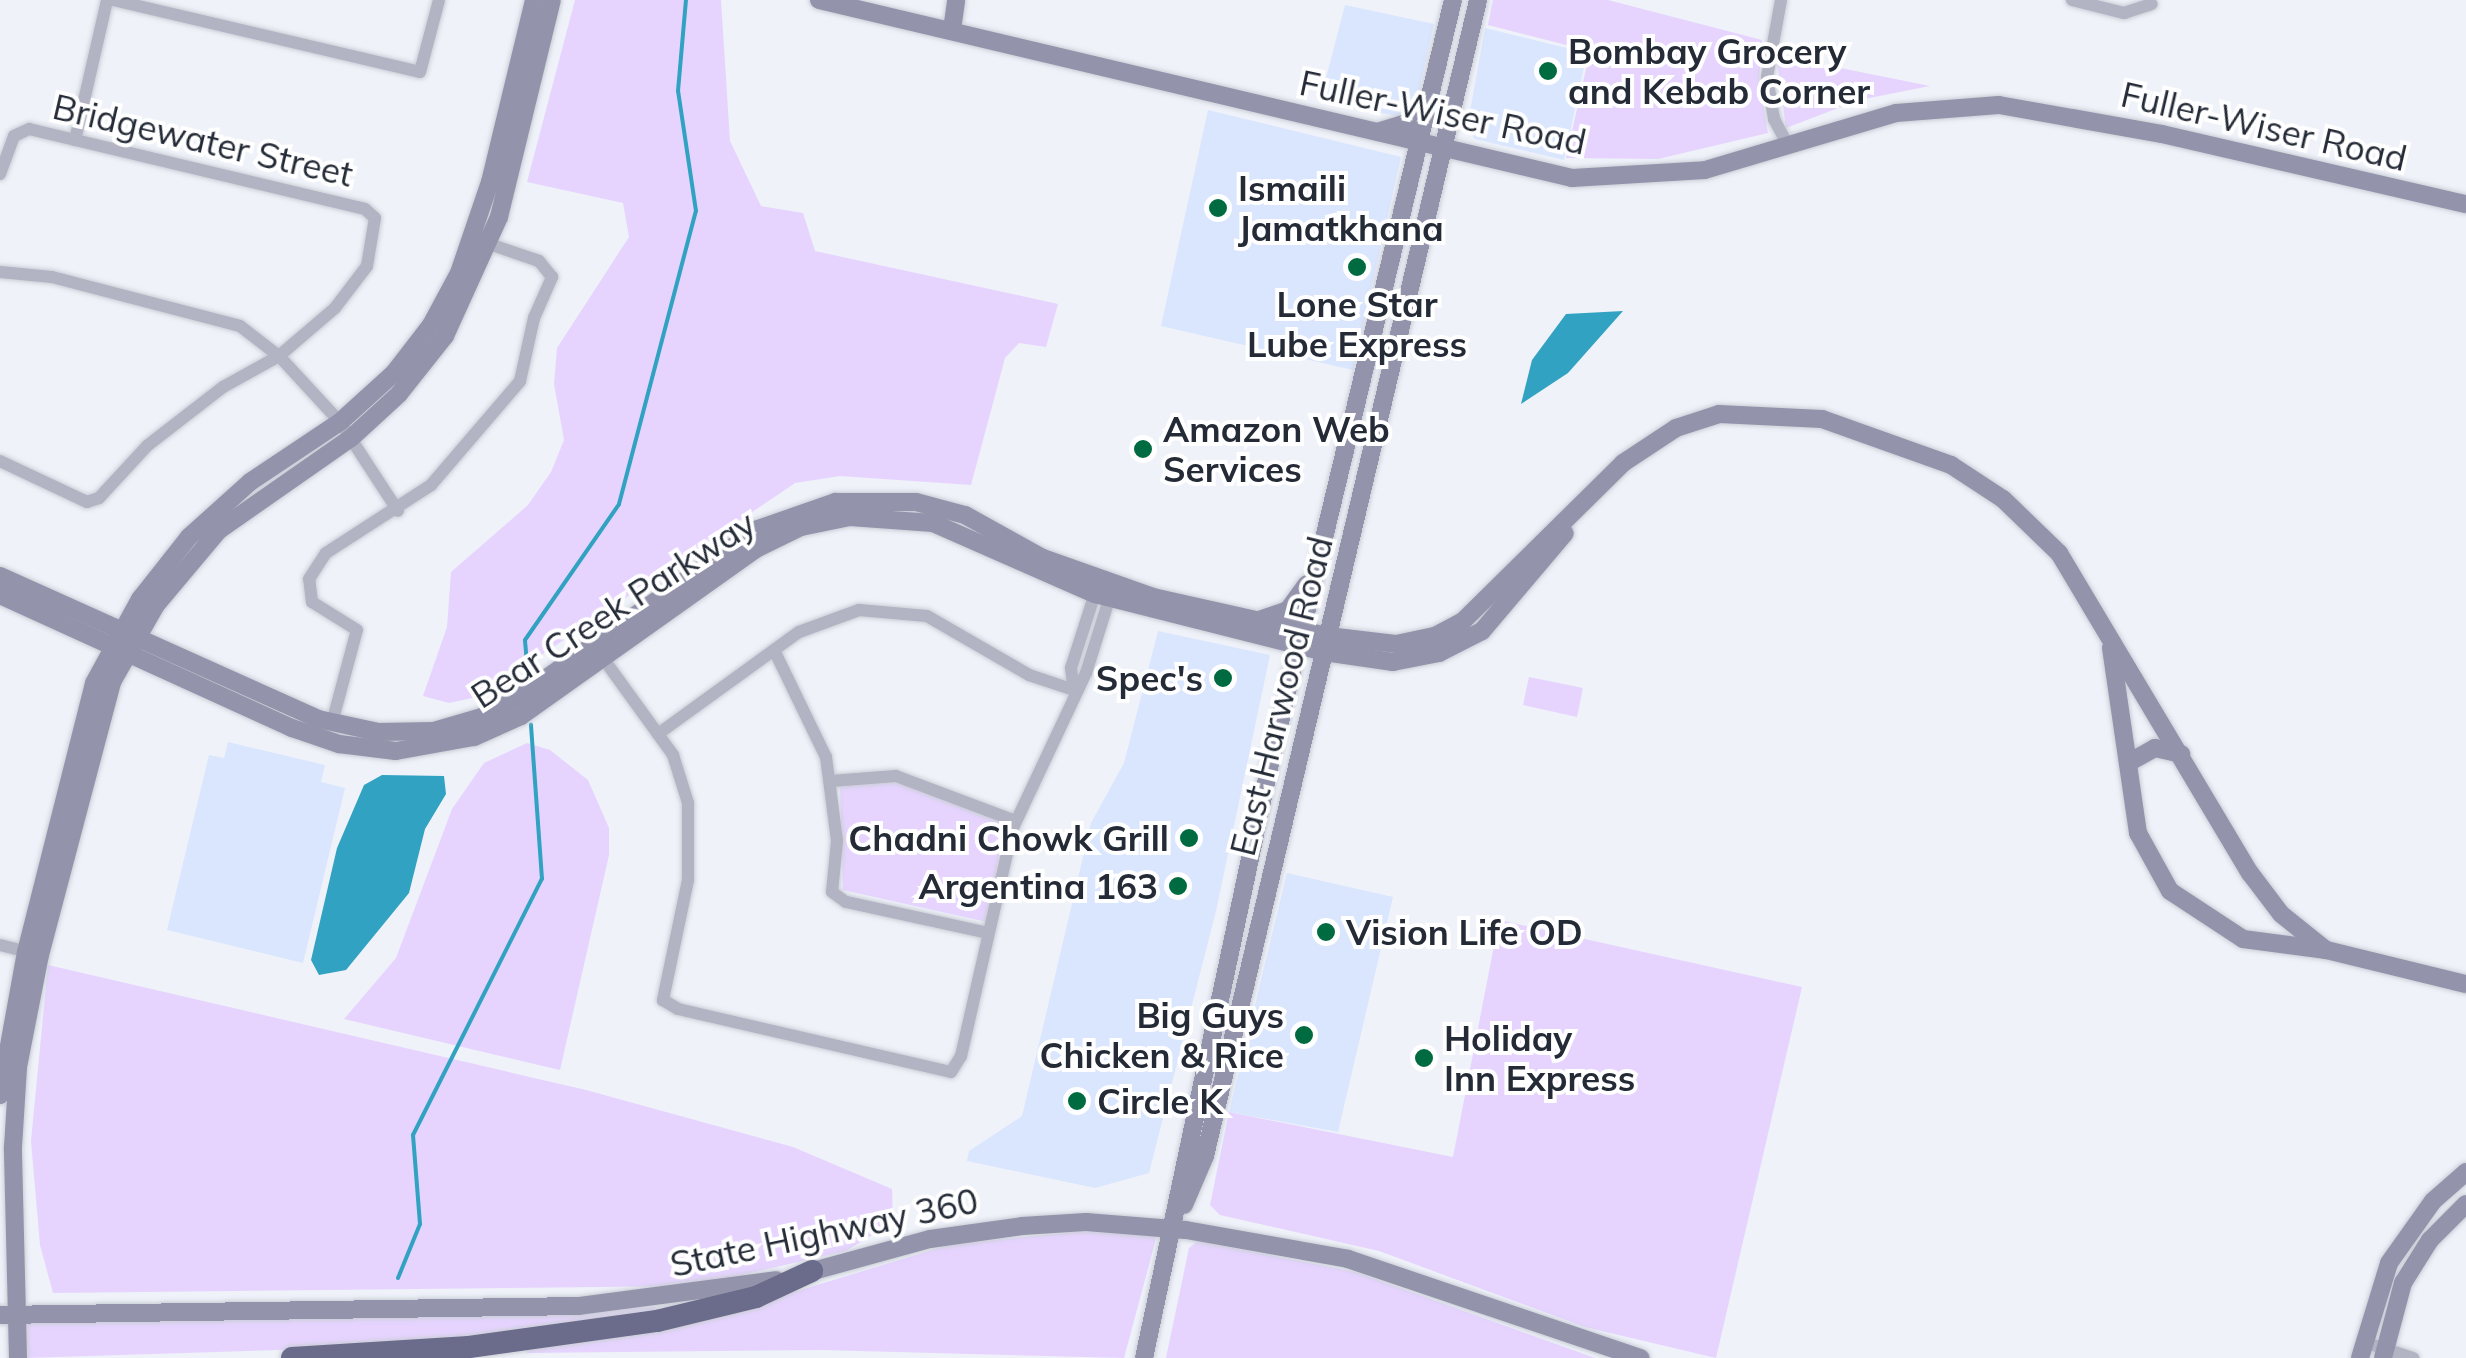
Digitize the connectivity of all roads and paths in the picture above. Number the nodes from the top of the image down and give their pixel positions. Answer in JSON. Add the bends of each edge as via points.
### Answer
{"nodes":[{"id":1,"x":110,"y":0,"type":"edge"},
{"id":2,"x":439,"y":0,"type":"edge"},
{"id":3,"x":534,"y":0,"type":"edge"},
{"id":4,"x":552,"y":0,"type":"edge"},
{"id":5,"x":819,"y":0,"type":"edge"},
{"id":6,"x":956,"y":0,"type":"edge"},
{"id":7,"x":1453,"y":0,"type":"edge"},
{"id":8,"x":1478,"y":0,"type":"edge"},
{"id":9,"x":1781,"y":0,"type":"edge"},
{"id":10,"x":2072,"y":0,"type":"edge"},
{"id":11,"x":2152,"y":4,"type":"dead end"},
{"id":12,"x":952,"y":30,"type":"junction"},
{"id":13,"x":1432,"y":99,"type":"junction"},
{"id":14,"x":1375,"y":133,"type":"junction"},
{"id":15,"x":75,"y":140,"type":"junction"},
{"id":16,"x":1423,"y":144,"type":"junction"},
{"id":17,"x":1789,"y":148,"type":"junction"},
{"id":18,"x":1447,"y":150,"type":"junction"},
{"id":19,"x":1480,"y":157,"type":"junction"},
{"id":20,"x":0,"y":174,"type":"edge"},
{"id":21,"x":2465,"y":199,"type":"edge"},
{"id":22,"x":1434,"y":204,"type":"junction"},
{"id":23,"x":489,"y":244,"type":"junction"},
{"id":24,"x":0,"y":272,"type":"edge"},
{"id":25,"x":1383,"y":308,"type":"junction"},
{"id":26,"x":1406,"y":314,"type":"junction"},
{"id":27,"x":280,"y":356,"type":"junction"},
{"id":28,"x":346,"y":430,"type":"junction"},
{"id":29,"x":0,"y":461,"type":"edge"},
{"id":30,"x":398,"y":511,"type":"junction"},
{"id":31,"x":1568,"y":523,"type":"junction"},
{"id":32,"x":1323,"y":541,"type":"junction"},
{"id":33,"x":0,"y":576,"type":"edge"},
{"id":34,"x":1104,"y":589,"type":"junction"},
{"id":35,"x":0,"y":595,"type":"edge"},
{"id":36,"x":1253,"y":620,"type":"junction"},
{"id":37,"x":2108,"y":632,"type":"junction"},
{"id":38,"x":1300,"y":638,"type":"junction"},
{"id":39,"x":123,"y":642,"type":"junction"},
{"id":40,"x":1326,"y":644,"type":"junction"},
{"id":41,"x":774,"y":650,"type":"junction"},
{"id":42,"x":603,"y":657,"type":"junction"},
{"id":43,"x":1361,"y":659,"type":"junction"},
{"id":44,"x":1074,"y":690,"type":"junction"},
{"id":45,"x":1311,"y":707,"type":"junction"},
{"id":46,"x":332,"y":724,"type":"junction"},
{"id":47,"x":658,"y":734,"type":"junction"},
{"id":48,"x":2181,"y":754,"type":"junction"},
{"id":49,"x":2128,"y":763,"type":"junction"},
{"id":50,"x":830,"y":781,"type":"junction"},
{"id":51,"x":1016,"y":820,"type":"junction"},
{"id":52,"x":988,"y":933,"type":"junction"},
{"id":53,"x":0,"y":946,"type":"edge"},
{"id":54,"x":1232,"y":949,"type":"junction"},
{"id":55,"x":2326,"y":950,"type":"junction"},
{"id":56,"x":33,"y":953,"type":"junction"},
{"id":57,"x":1253,"y":953,"type":"junction"},
{"id":58,"x":2466,"y":984,"type":"edge"},
{"id":59,"x":0,"y":1095,"type":"edge"},
{"id":60,"x":2466,"y":1172,"type":"edge"},
{"id":61,"x":2466,"y":1204,"type":"edge"},
{"id":62,"x":1174,"y":1229,"type":"junction"},
{"id":63,"x":812,"y":1271,"type":"junction"},
{"id":64,"x":9,"y":1315,"type":"edge"},
{"id":65,"x":2362,"y":1350,"type":"edge"},
{"id":66,"x":2384,"y":1353,"type":"edge"},
{"id":67,"x":18,"y":1358,"type":"edge"},
{"id":68,"x":292,"y":1358,"type":"edge"},
{"id":69,"x":1144,"y":1358,"type":"edge"},
{"id":70,"x":1641,"y":1358,"type":"edge"},
{"id":71,"x":2413,"y":1358,"type":"edge"}],
"edges":[{"from":1,"to":2,"type":"street","via":[[420,72]]},
{"from":1,"to":15,"type":"street"},
{"from":3,"to":28,"type":"main road","via":[[490,182],[459,273],[394,374]]},
{"from":4,"to":23,"type":"main road"},
{"from":5,"to":12,"type":"main road","name":"Fuller-Wiser Road"},
{"from":6,"to":12,"type":"main road"},
{"from":7,"to":13,"type":"main road","name":"East Harwood Road"},
{"from":8,"to":18,"type":"main road","name":"East Harwood Road"},
{"from":9,"to":17,"type":"street","via":[[1767,77],[1774,119]]},
{"from":10,"to":11,"type":"street","via":[[2124,13]]},
{"from":12,"to":14,"type":"main road","name":"Fuller-Wiser Road"},
{"from":13,"to":14,"type":"main road","via":[[1413,121]]},
{"from":13,"to":16,"type":"main road","name":"East Harwood Road"},
{"from":14,"to":16,"type":"main road","name":"Fuller-Wiser Road"},
{"from":15,"to":20,"type":"street","name":"Bridgewater Street","via":[[29,130],[14,136]]},
{"from":15,"to":27,"type":"street","name":"Bridgewater Street","via":[[365,209],[375,218],[367,266],[335,308]]},
{"from":16,"to":18,"type":"main road","name":"Fuller-Wiser Road"},
{"from":16,"to":25,"type":"main road","name":"East Harwood Road"},
{"from":17,"to":19,"type":"main road","name":"Fuller-Wiser Road","via":[[1705,170],[1612,179],[1572,178]]},
{"from":17,"to":21,"type":"main road","name":"Fuller-Wiser Road","via":[[1896,112],[1999,105]]},
{"from":18,"to":19,"type":"main road","name":"Fuller-Wiser Road"},
{"from":18,"to":22,"type":"main road","name":"East Harwood Road"},
{"from":19,"to":22,"type":"main road","via":[[1453,174]]},
{"from":22,"to":26,"type":"main road","name":"East Harwood Road"},
{"from":23,"to":28,"type":"main road","via":[[445,336],[398,394]]},
{"from":23,"to":30,"type":"street","via":[[550,267],[520,380],[472,443]]},
{"from":24,"to":27,"type":"street","via":[[52,276],[210,313]]},
{"from":25,"to":26,"type":"main road"},
{"from":25,"to":32,"type":"main road","name":"East Harwood Road"},
{"from":26,"to":40,"type":"main road","name":"East Harwood Road"},
{"from":27,"to":28,"type":"street"},
{"from":27,"to":29,"type":"street","via":[[223,387],[88,502]]},
{"from":28,"to":30,"type":"street"},
{"from":28,"to":39,"type":"main road","via":[[216,510],[164,567]]},
{"from":30,"to":46,"type":"street","via":[[326,554],[309,579],[312,602],[357,630]]},
{"from":31,"to":37,"type":"main road","name":"Bear Creek Parkway","via":[[1623,463],[1676,428],[1719,414],[1822,420],[1913,447],[1980,482],[2059,553]]},
{"from":31,"to":40,"type":"main road","name":"Bear Creek Parkway","via":[[1455,627],[1396,644]]},
{"from":31,"to":43,"type":"main road","name":"Bear Creek Parkway","via":[[1482,631],[1425,657]]},
{"from":32,"to":36,"type":"main road","via":[[1296,603],[1275,618]]},
{"from":32,"to":38,"type":"main road","name":"East Harwood Road"},
{"from":33,"to":39,"type":"main road","name":"Bear Creek Parkway"},
{"from":34,"to":36,"type":"main road","name":"Bear Creek Parkway"},
{"from":34,"to":38,"type":"main road","name":"Bear Creek Parkway"},
{"from":34,"to":42,"type":"main road","name":"Bear Creek Parkway","via":[[966,515],[916,502],[835,502],[758,530]]},
{"from":34,"to":44,"type":"street"},
{"from":35,"to":39,"type":"main road","name":"Bear Creek Parkway"},
{"from":36,"to":38,"type":"main road","name":"Bear Creek Parkway"},
{"from":37,"to":48,"type":"main road","name":"Bear Creek Parkway"},
{"from":37,"to":49,"type":"main road","name":"Bear Creek Parkway"},
{"from":38,"to":40,"type":"main road","name":"Bear Creek Parkway"},
{"from":38,"to":54,"type":"main road","name":"East Harwood Road"},
{"from":39,"to":42,"type":"main road","name":"Bear Creek Parkway","via":[[292,728],[338,744],[396,751],[494,729]]},
{"from":39,"to":46,"type":"main road","name":"Bear Creek Parkway"},
{"from":39,"to":56,"type":"main road","via":[[82,718]]},
{"from":40,"to":43,"type":"main road","name":"Bear Creek Parkway"},
{"from":40,"to":45,"type":"main road","name":"East Harwood Road"},
{"from":41,"to":44,"type":"street","via":[[829,616],[898,610],[928,616],[1029,676]]},
{"from":41,"to":47,"type":"street"},
{"from":41,"to":50,"type":"street","via":[[815,727]]},
{"from":42,"to":46,"type":"main road","name":"Bear Creek Parkway","via":[[457,725],[408,732]]},
{"from":42,"to":47,"type":"street"},
{"from":43,"to":45,"type":"main road","via":[[1336,670]]},
{"from":44,"to":51,"type":"street"},
{"from":45,"to":57,"type":"main road","name":"East Harwood Road"},
{"from":47,"to":52,"type":"street","via":[[688,803],[692,848],[664,1000],[678,1010],[950,1072],[961,1056]]},
{"from":48,"to":49,"type":"main road","via":[[2155,748]]},
{"from":48,"to":55,"type":"main road","name":"Bear Creek Parkway","via":[[2250,872],[2282,914]]},
{"from":49,"to":55,"type":"main road","name":"Bear Creek Parkway","via":[[2138,833],[2170,891],[2243,939]]},
{"from":50,"to":51,"type":"street","via":[[896,776]]},
{"from":50,"to":52,"type":"street","via":[[836,897]]},
{"from":51,"to":52,"type":"street"},
{"from":53,"to":56,"type":"street"},
{"from":54,"to":57,"type":"main road"},
{"from":54,"to":62,"type":"main road","name":"East Harwood Road","via":[[1184,1154]]},
{"from":55,"to":58,"type":"main road","name":"Bear Creek Parkway"},
{"from":56,"to":59,"type":"main road"},
{"from":56,"to":64,"type":"main road","via":[[15,1104]]},
{"from":57,"to":62,"type":"main road","name":"East Harwood Road","via":[[1205,1156]]},
{"from":60,"to":65,"type":"main road","via":[[2424,1212],[2390,1263]]},
{"from":61,"to":66,"type":"main road","via":[[2430,1240],[2402,1283]]},
{"from":62,"to":63,"type":"main road","name":"State Highway 360","via":[[1086,1222],[1022,1226],[930,1240]]},
{"from":62,"to":69,"type":"main road","name":"East Harwood Road"},
{"from":62,"to":70,"type":"main road","name":"State Highway 360","via":[[1348,1259]]},
{"from":63,"to":64,"type":"main road","name":"State Highway 360","via":[[678,1297],[579,1306]]},
{"from":63,"to":68,"type":"highway","via":[[756,1297],[657,1321],[469,1347]]},
{"from":64,"to":67,"type":"main road"},
{"from":65,"to":66,"type":"street"},
{"from":66,"to":71,"type":"street"}]}
